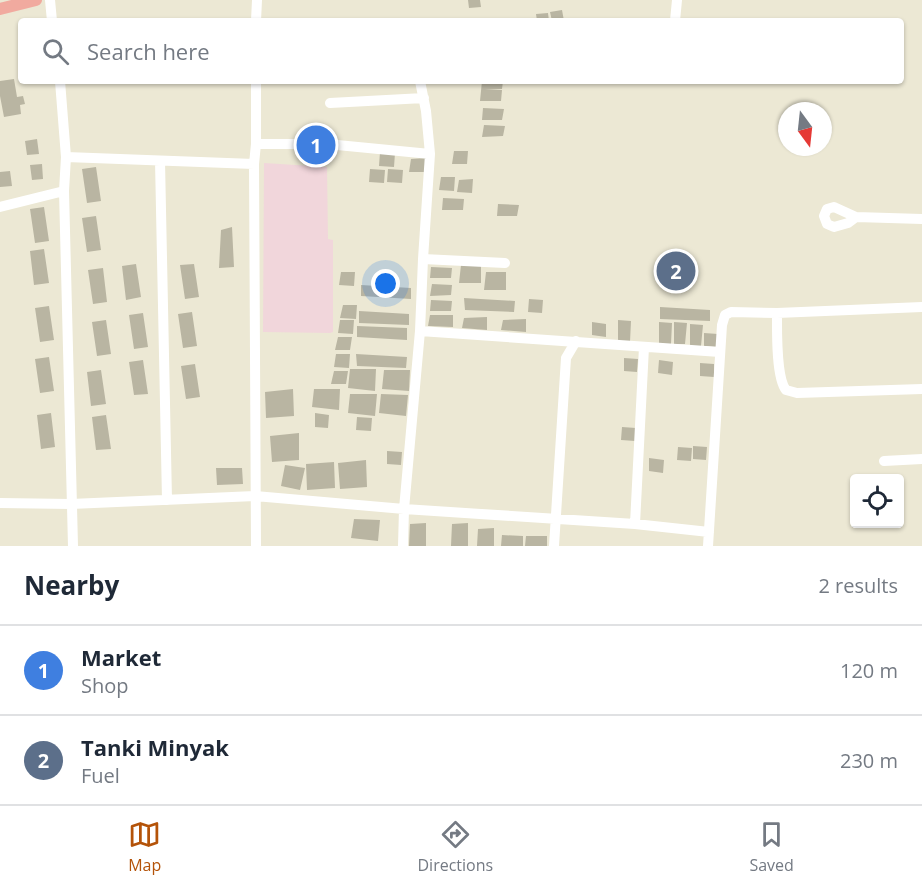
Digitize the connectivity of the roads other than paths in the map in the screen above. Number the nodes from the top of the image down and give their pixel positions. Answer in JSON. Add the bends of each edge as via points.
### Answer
{"nodes":[{"id":1,"x":36,"y":0,"type":"edge"},
{"id":2,"x":50,"y":0,"type":"edge"},
{"id":3,"x":256,"y":0,"type":"edge"},
{"id":4,"x":677,"y":0,"type":"edge"},
{"id":5,"x":0,"y":9,"type":"edge"},
{"id":6,"x":52,"y":18,"type":"edge"},
{"id":7,"x":256,"y":18,"type":"edge"},
{"id":8,"x":675,"y":18,"type":"edge"},
{"id":9,"x":60,"y":84,"type":"edge"},
{"id":10,"x":256,"y":84,"type":"edge"},
{"id":11,"x":421,"y":84,"type":"edge"},
{"id":12,"x":424,"y":98,"type":"junction"},
{"id":13,"x":330,"y":103,"type":"dead end"},
{"id":14,"x":256,"y":144,"type":"junction"},
{"id":15,"x":430,"y":154,"type":"junction"},
{"id":16,"x":66,"y":158,"type":"junction"},
{"id":17,"x":160,"y":161,"type":"junction"},
{"id":18,"x":254,"y":164,"type":"junction"},
{"id":19,"x":64,"y":191,"type":"junction"},
{"id":20,"x":0,"y":207,"type":"edge"},
{"id":21,"x":856,"y":217,"type":"dead end"},
{"id":22,"x":922,"y":219,"type":"edge"},
{"id":23,"x":423,"y":259,"type":"junction"},
{"id":24,"x":505,"y":263,"type":"dead end"},
{"id":25,"x":922,"y":307,"type":"edge"},
{"id":26,"x":777,"y":313,"type":"junction"},
{"id":27,"x":420,"y":331,"type":"junction"},
{"id":28,"x":556,"y":341,"type":"junction"},
{"id":29,"x":576,"y":341,"type":"junction"},
{"id":30,"x":644,"y":347,"type":"junction"},
{"id":31,"x":720,"y":352,"type":"junction"},
{"id":32,"x":566,"y":358,"type":"junction"},
{"id":33,"x":922,"y":389,"type":"edge"},
{"id":34,"x":922,"y":459,"type":"edge"},
{"id":35,"x":884,"y":461,"type":"dead end"},
{"id":36,"x":255,"y":496,"type":"junction"},
{"id":37,"x":167,"y":500,"type":"junction"},
{"id":38,"x":0,"y":503,"type":"edge"},
{"id":39,"x":71,"y":504,"type":"junction"},
{"id":40,"x":404,"y":508,"type":"junction"},
{"id":41,"x":556,"y":519,"type":"junction"},
{"id":42,"x":635,"y":524,"type":"junction"},
{"id":43,"x":709,"y":532,"type":"junction"},
{"id":44,"x":73,"y":546,"type":"edge"},
{"id":45,"x":256,"y":546,"type":"edge"},
{"id":46,"x":403,"y":546,"type":"edge"},
{"id":47,"x":554,"y":546,"type":"edge"},
{"id":48,"x":708,"y":546,"type":"edge"}],
"edges":[{"from":1,"to":5,"type":"main road"},
{"from":2,"to":6,"type":"street"},
{"from":3,"to":7,"type":"street"},
{"from":4,"to":8,"type":"street"},
{"from":9,"to":16,"type":"street"},
{"from":10,"to":14,"type":"street"},
{"from":11,"to":12,"type":"street"},
{"from":12,"to":13,"type":"street"},
{"from":12,"to":15,"type":"street"},
{"from":14,"to":15,"type":"street","via":[[327,144]]},
{"from":14,"to":18,"type":"street"},
{"from":15,"to":23,"type":"street"},
{"from":16,"to":17,"type":"street"},
{"from":16,"to":19,"type":"street"},
{"from":17,"to":18,"type":"street"},
{"from":17,"to":37,"type":"street"},
{"from":18,"to":36,"type":"street"},
{"from":19,"to":20,"type":"street"},
{"from":19,"to":39,"type":"street"},
{"from":21,"to":22,"type":"street"},
{"from":23,"to":24,"type":"street"},
{"from":23,"to":27,"type":"street"},
{"from":25,"to":26,"type":"street"},
{"from":26,"to":31,"type":"street","via":[[727,313]]},
{"from":26,"to":33,"type":"street","via":[[781,382],[786,390],[796,393]]},
{"from":27,"to":28,"type":"street"},
{"from":27,"to":40,"type":"street"},
{"from":28,"to":29,"type":"street"},
{"from":28,"to":32,"type":"street"},
{"from":29,"to":30,"type":"street"},
{"from":29,"to":32,"type":"street"},
{"from":30,"to":31,"type":"street"},
{"from":30,"to":42,"type":"street"},
{"from":31,"to":43,"type":"street"},
{"from":32,"to":41,"type":"street"},
{"from":34,"to":35,"type":"street"},
{"from":36,"to":37,"type":"street"},
{"from":36,"to":40,"type":"street"},
{"from":36,"to":45,"type":"street"},
{"from":37,"to":39,"type":"street"},
{"from":38,"to":39,"type":"street"},
{"from":39,"to":44,"type":"street"},
{"from":40,"to":41,"type":"street"},
{"from":40,"to":46,"type":"street"},
{"from":41,"to":42,"type":"street"},
{"from":41,"to":47,"type":"street"},
{"from":42,"to":43,"type":"street"},
{"from":43,"to":48,"type":"street"}]}
